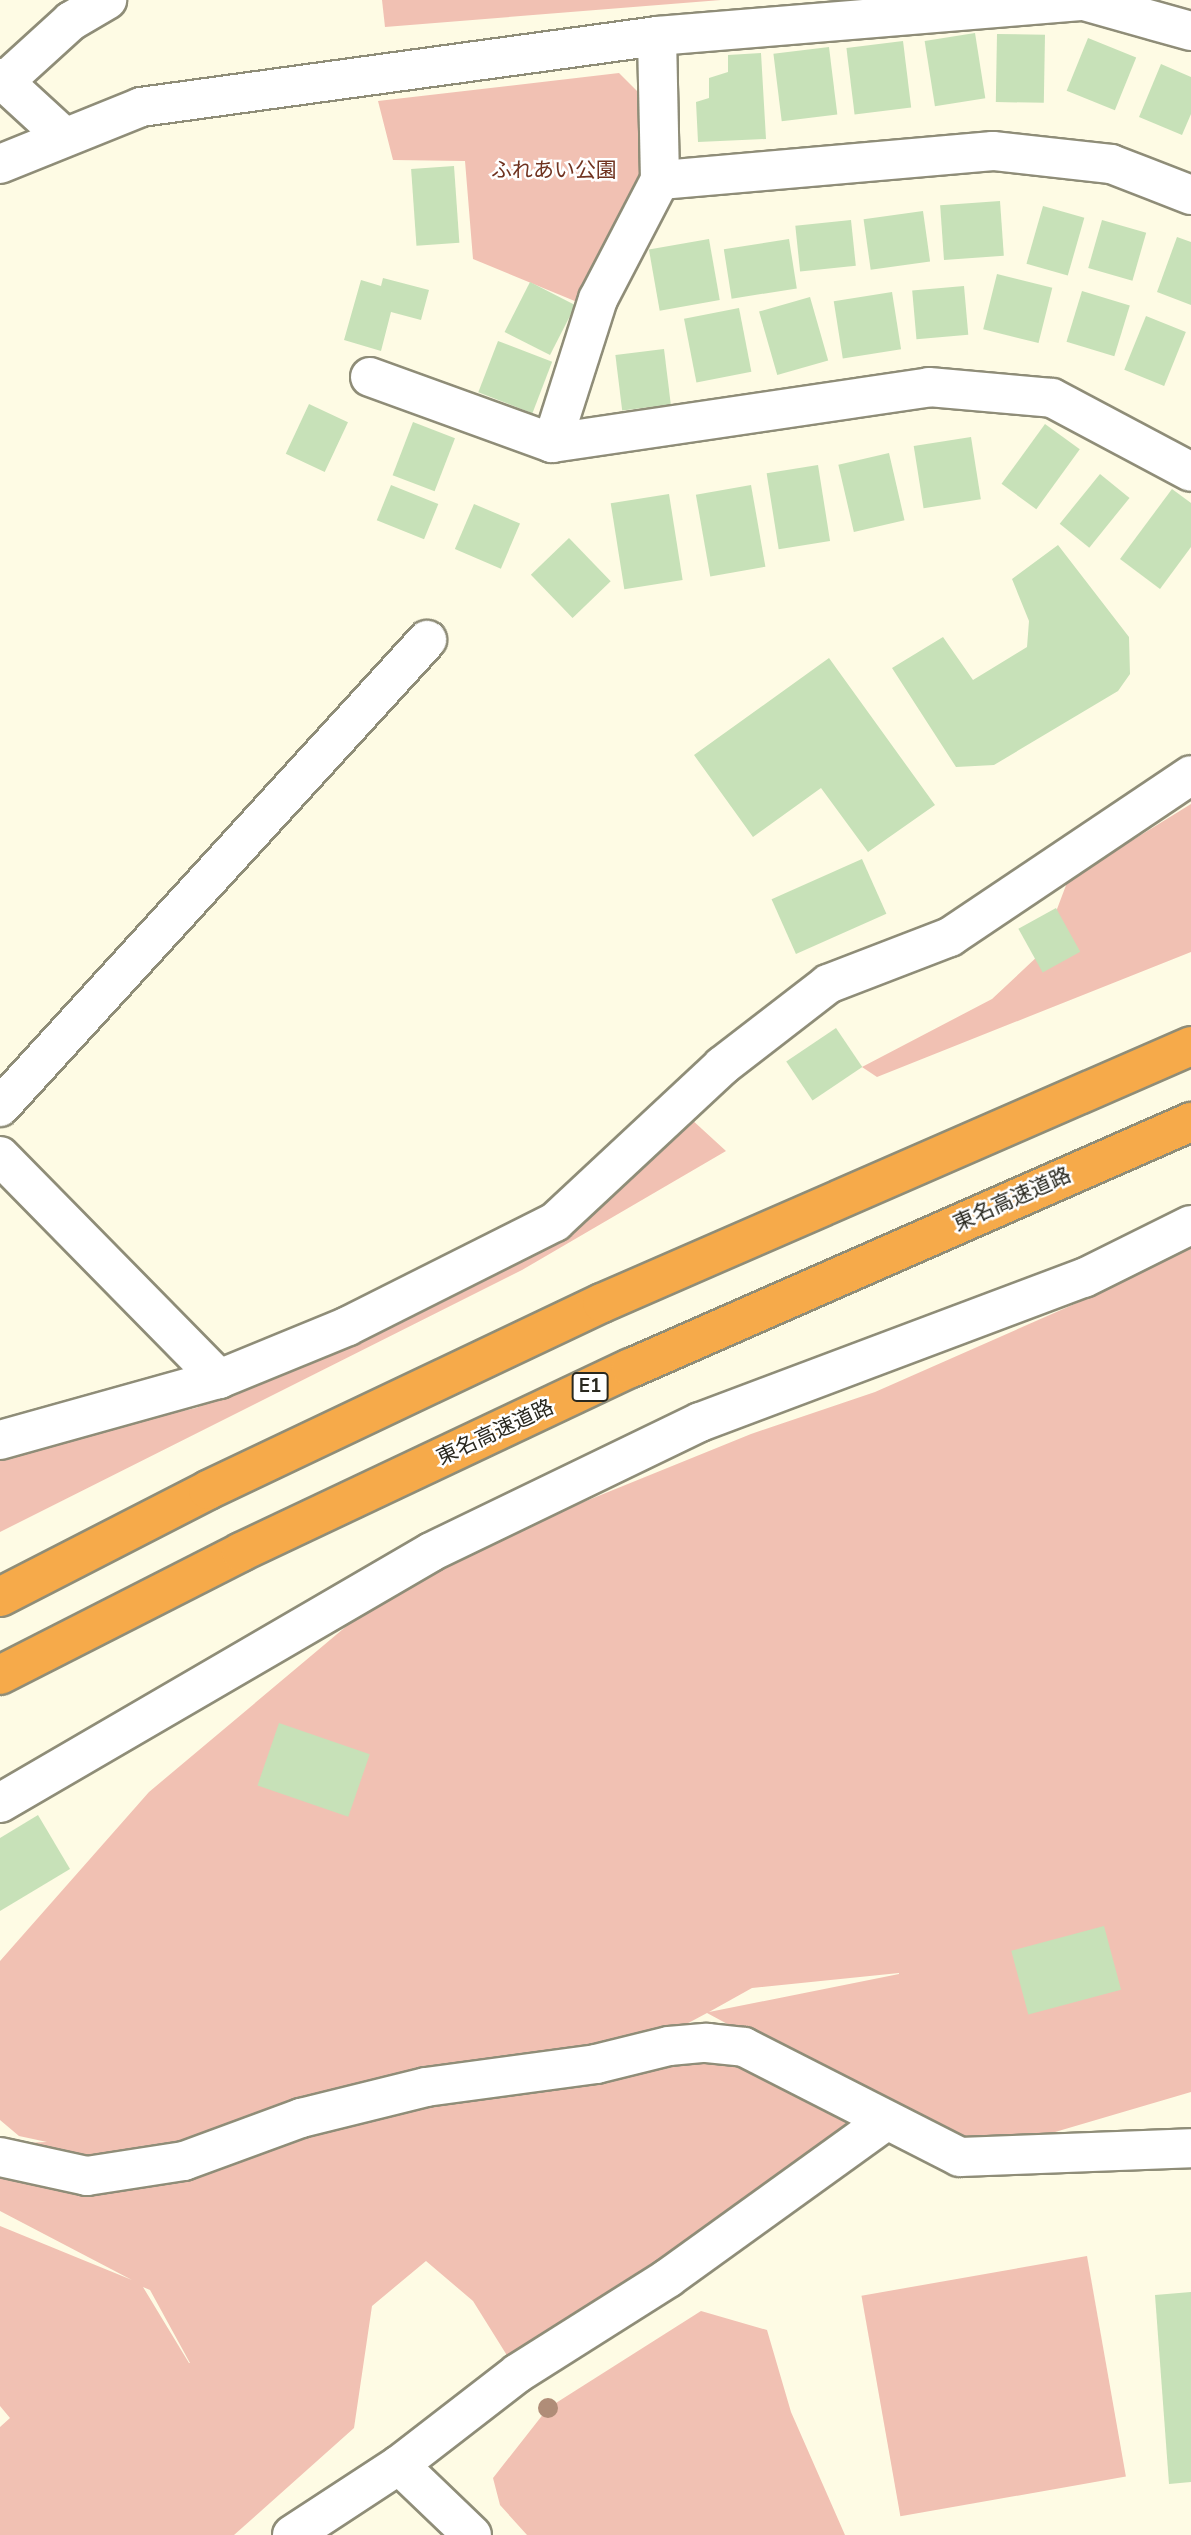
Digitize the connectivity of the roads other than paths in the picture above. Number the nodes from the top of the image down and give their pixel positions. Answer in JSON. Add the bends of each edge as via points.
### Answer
{"nodes":[{"id":1,"x":107,"y":0,"type":"edge"},
{"id":2,"x":1191,"y":31,"type":"edge"},
{"id":3,"x":657,"y":36,"type":"junction"},
{"id":4,"x":2,"y":80,"type":"edge"},
{"id":5,"x":62,"y":135,"type":"junction"},
{"id":6,"x":0,"y":163,"type":"edge"},
{"id":7,"x":660,"y":180,"type":"junction"},
{"id":8,"x":1191,"y":195,"type":"edge"},
{"id":9,"x":370,"y":377,"type":"dead end"},
{"id":10,"x":552,"y":443,"type":"junction"},
{"id":11,"x":1191,"y":472,"type":"edge"},
{"id":12,"x":428,"y":640,"type":"dead end"},
{"id":13,"x":1191,"y":775,"type":"edge"},
{"id":14,"x":1191,"y":1046,"type":"edge"},
{"id":15,"x":0,"y":1107,"type":"edge"},
{"id":16,"x":1191,"y":1122,"type":"edge"},
{"id":17,"x":0,"y":1156,"type":"edge"},
{"id":18,"x":1191,"y":1225,"type":"edge"},
{"id":19,"x":219,"y":1379,"type":"junction"},
{"id":20,"x":0,"y":1440,"type":"edge"},
{"id":21,"x":0,"y":1597,"type":"edge"},
{"id":22,"x":0,"y":1675,"type":"edge"},
{"id":23,"x":0,"y":1803,"type":"edge"},
{"id":24,"x":884,"y":2122,"type":"junction"},
{"id":25,"x":1191,"y":2148,"type":"edge"},
{"id":26,"x":0,"y":2157,"type":"edge"},
{"id":27,"x":399,"y":2465,"type":"junction"},
{"id":28,"x":292,"y":2535,"type":"edge"},
{"id":29,"x":472,"y":2535,"type":"edge"}],
"edges":[{"from":1,"to":4,"type":"street","via":[[71,21]]},
{"from":2,"to":3,"type":"street","via":[[1084,1]]},
{"from":3,"to":5,"type":"street","via":[[141,107]]},
{"from":3,"to":7,"type":"street"},
{"from":4,"to":5,"type":"street"},
{"from":5,"to":6,"type":"street"},
{"from":7,"to":8,"type":"street","via":[[993,150],[1111,164]]},
{"from":7,"to":10,"type":"street","via":[[598,299]]},
{"from":9,"to":10,"type":"street"},
{"from":10,"to":11,"type":"street","via":[[929,387],[1052,398]]},
{"from":12,"to":15,"type":"street"},
{"from":13,"to":19,"type":"street","via":[[950,937],[828,984],[722,1066],[555,1222],[348,1326]]},
{"from":14,"to":21,"type":"highway","via":[[602,1303],[208,1490]]},
{"from":16,"to":22,"type":"highway","name":"東名高速道路","number":"E1","via":[[631,1368],[240,1552]]},
{"from":17,"to":19,"type":"street"},
{"from":18,"to":23,"type":"street","via":[[1084,1278],[700,1422],[467,1534]]},
{"from":19,"to":20,"type":"street"},
{"from":24,"to":25,"type":"street","via":[[960,2157]]},
{"from":24,"to":26,"type":"street","via":[[744,2047],[707,2043],[669,2046],[596,2064],[426,2087],[301,2118],[184,2161],[87,2176]]},
{"from":24,"to":27,"type":"street","via":[[668,2278],[518,2373]]},
{"from":27,"to":28,"type":"street"},
{"from":27,"to":29,"type":"street"}]}
